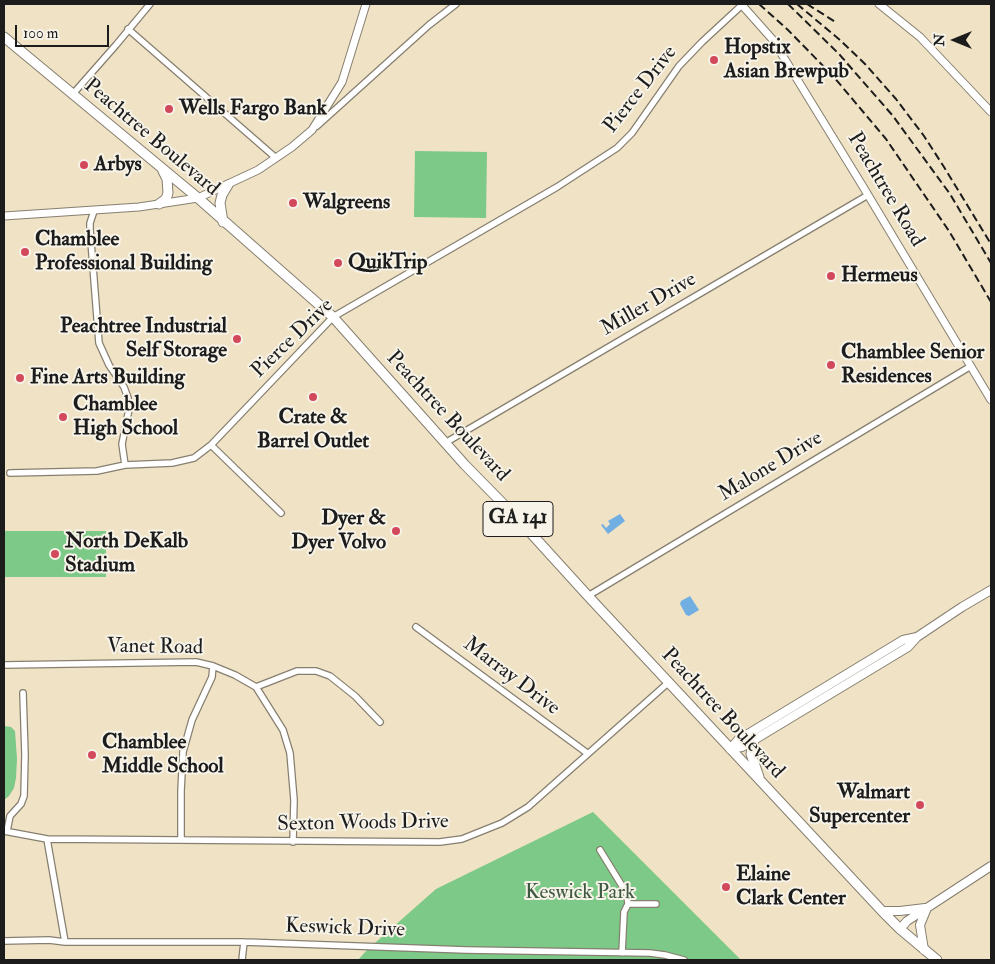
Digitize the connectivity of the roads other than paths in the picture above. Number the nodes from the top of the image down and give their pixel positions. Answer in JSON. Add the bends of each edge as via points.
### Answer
{"nodes":[{"id":1,"x":150,"y":4,"type":"edge"},
{"id":2,"x":366,"y":4,"type":"edge"},
{"id":3,"x":456,"y":4,"type":"edge"},
{"id":4,"x":879,"y":4,"type":"edge"},
{"id":5,"x":741,"y":5,"type":"edge"},
{"id":6,"x":128,"y":29,"type":"junction"},
{"id":7,"x":5,"y":41,"type":"edge"},
{"id":8,"x":72,"y":94,"type":"junction"},
{"id":9,"x":991,"y":112,"type":"edge"},
{"id":10,"x":312,"y":130,"type":"junction"},
{"id":11,"x":276,"y":158,"type":"junction"},
{"id":12,"x":160,"y":167,"type":"junction"},
{"id":13,"x":228,"y":185,"type":"junction"},
{"id":14,"x":868,"y":195,"type":"junction"},
{"id":15,"x":198,"y":198,"type":"junction"},
{"id":16,"x":159,"y":204,"type":"junction"},
{"id":17,"x":84,"y":211,"type":"junction"},
{"id":18,"x":94,"y":211,"type":"junction"},
{"id":19,"x":4,"y":216,"type":"edge"},
{"id":20,"x":223,"y":222,"type":"junction"},
{"id":21,"x":90,"y":223,"type":"junction"},
{"id":22,"x":332,"y":317,"type":"junction"},
{"id":23,"x":971,"y":366,"type":"junction"},
{"id":24,"x":991,"y":400,"type":"edge"},
{"id":25,"x":445,"y":443,"type":"junction"},
{"id":26,"x":211,"y":445,"type":"junction"},
{"id":27,"x":125,"y":465,"type":"junction"},
{"id":28,"x":10,"y":473,"type":"dead end"},
{"id":29,"x":281,"y":513,"type":"dead end"},
{"id":30,"x":991,"y":590,"type":"edge"},
{"id":31,"x":588,"y":596,"type":"junction"},
{"id":32,"x":416,"y":627,"type":"dead end"},
{"id":33,"x":918,"y":637,"type":"junction"},
{"id":34,"x":4,"y":665,"type":"edge"},
{"id":35,"x":214,"y":666,"type":"junction"},
{"id":36,"x":669,"y":682,"type":"junction"},
{"id":37,"x":256,"y":687,"type":"junction"},
{"id":38,"x":23,"y":694,"type":"dead end"},
{"id":39,"x":380,"y":722,"type":"dead end"},
{"id":40,"x":754,"y":740,"type":"junction"},
{"id":41,"x":730,"y":749,"type":"junction"},
{"id":42,"x":587,"y":754,"type":"junction"},
{"id":43,"x":761,"y":782,"type":"junction"},
{"id":44,"x":5,"y":831,"type":"edge"},
{"id":45,"x":47,"y":839,"type":"junction"},
{"id":46,"x":181,"y":840,"type":"junction"},
{"id":47,"x":293,"y":842,"type":"junction"},
{"id":48,"x":600,"y":850,"type":"dead end"},
{"id":49,"x":991,"y":866,"type":"edge"},
{"id":50,"x":628,"y":904,"type":"junction"},
{"id":51,"x":656,"y":904,"type":"dead end"},
{"id":52,"x":928,"y":908,"type":"junction"},
{"id":53,"x":882,"y":910,"type":"junction"},
{"id":54,"x":900,"y":930,"type":"junction"},
{"id":55,"x":4,"y":942,"type":"edge"},
{"id":56,"x":65,"y":942,"type":"junction"},
{"id":57,"x":244,"y":942,"type":"junction"},
{"id":58,"x":924,"y":950,"type":"junction"},
{"id":59,"x":622,"y":953,"type":"junction"},
{"id":60,"x":242,"y":960,"type":"edge"},
{"id":61,"x":684,"y":960,"type":"edge"},
{"id":62,"x":938,"y":960,"type":"edge"}],
"edges":[{"from":1,"to":6,"type":"street"},
{"from":2,"to":10,"type":"street","via":[[342,82]]},
{"from":3,"to":10,"type":"street"},
{"from":4,"to":9,"type":"street","via":[[920,37]]},
{"from":5,"to":14,"type":"street","name":"Peachtree Road","via":[[773,40]]},
{"from":5,"to":22,"type":"street","name":"Pierce Drive","via":[[679,66],[632,133],[617,148],[557,187]]},
{"from":6,"to":8,"type":"street"},
{"from":6,"to":11,"type":"street"},
{"from":7,"to":8,"type":"highway","name":"Peachtree Boulevard","number":"GA 141"},
{"from":8,"to":12,"type":"highway","name":"Peachtree Boulevard","number":"GA 141"},
{"from":10,"to":11,"type":"street"},
{"from":11,"to":13,"type":"street"},
{"from":12,"to":15,"type":"highway","name":"Peachtree Boulevard","number":"GA 141"},
{"from":12,"to":16,"type":"highway","via":[[166,175],[168,194]]},
{"from":13,"to":15,"type":"street"},
{"from":13,"to":20,"type":"highway","via":[[220,203]]},
{"from":14,"to":23,"type":"street","name":"Peachtree Road"},
{"from":14,"to":25,"type":"street","name":"Miller Drive"},
{"from":15,"to":16,"type":"street"},
{"from":15,"to":20,"type":"highway","name":"Peachtree Boulevard","number":"GA 141"},
{"from":16,"to":18,"type":"street"},
{"from":17,"to":18,"type":"street"},
{"from":17,"to":19,"type":"street"},
{"from":17,"to":21,"type":"street"},
{"from":18,"to":21,"type":"street"},
{"from":20,"to":22,"type":"highway","name":"Peachtree Boulevard","number":"GA 141"},
{"from":21,"to":27,"type":"street","via":[[99,343],[128,398],[122,444]]},
{"from":22,"to":25,"type":"highway","name":"Peachtree Boulevard","number":"GA 141"},
{"from":22,"to":26,"type":"street","name":"Pierce Drive"},
{"from":23,"to":24,"type":"street","name":"Peachtree Road"},
{"from":23,"to":31,"type":"street","name":"Malone Drive"},
{"from":25,"to":31,"type":"highway","name":"Peachtree Boulevard","number":"GA 141"},
{"from":26,"to":27,"type":"street","name":"Pierce Drive","via":[[194,458],[182,461]]},
{"from":26,"to":29,"type":"street"},
{"from":27,"to":28,"type":"street","name":"Pierce Drive","via":[[97,471]]},
{"from":30,"to":33,"type":"main road"},
{"from":31,"to":36,"type":"highway","name":"Peachtree Boulevard","number":"GA 141"},
{"from":32,"to":42,"type":"street","name":"Marray Drive"},
{"from":33,"to":40,"type":"main road","via":[[908,647]]},
{"from":33,"to":41,"type":"main road","via":[[904,640],[738,740]]},
{"from":34,"to":35,"type":"street","name":"Vanet Road","via":[[196,662]]},
{"from":35,"to":37,"type":"street","name":"Vanet Road"},
{"from":35,"to":46,"type":"street","via":[[192,720],[184,752]]},
{"from":36,"to":41,"type":"highway","name":"Peachtree Boulevard","number":"GA 141"},
{"from":36,"to":42,"type":"street","name":"Sexton Woods Drive"},
{"from":37,"to":39,"type":"street","via":[[297,671],[316,671],[330,676]]},
{"from":37,"to":47,"type":"street","name":"Vanet Road","via":[[283,730],[290,753]]},
{"from":38,"to":44,"type":"street","via":[[24,796],[10,816]]},
{"from":40,"to":41,"type":"main road"},
{"from":40,"to":43,"type":"highway","via":[[751,754]]},
{"from":41,"to":43,"type":"highway","name":"Peachtree Boulevard","number":"GA 141"},
{"from":42,"to":47,"type":"street","name":"Sexton Woods Drive","via":[[528,807],[502,823],[462,839],[440,842]]},
{"from":43,"to":53,"type":"highway","name":"Peachtree Boulevard","number":"GA 141"},
{"from":44,"to":45,"type":"street","name":"Sexton Woods Drive"},
{"from":45,"to":46,"type":"street","name":"Sexton Woods Drive"},
{"from":45,"to":56,"type":"street"},
{"from":46,"to":47,"type":"street","name":"Sexton Woods Drive"},
{"from":48,"to":50,"type":"street","via":[[627,894]]},
{"from":49,"to":52,"type":"main road"},
{"from":50,"to":51,"type":"street"},
{"from":50,"to":59,"type":"street","via":[[624,912]]},
{"from":52,"to":53,"type":"main road"},
{"from":52,"to":54,"type":"main road"},
{"from":52,"to":58,"type":"main road","via":[[920,924]]},
{"from":53,"to":54,"type":"highway","name":"Peachtree Boulevard","number":"GA 141"},
{"from":54,"to":58,"type":"highway","name":"Peachtree Boulevard","number":"GA 141"},
{"from":55,"to":56,"type":"street","name":"Keswick Drive"},
{"from":56,"to":57,"type":"street","name":"Keswick Drive"},
{"from":57,"to":59,"type":"street","name":"Keswick Drive"},
{"from":57,"to":60,"type":"street"},
{"from":58,"to":62,"type":"highway","name":"Peachtree Boulevard","number":"GA 141"},
{"from":59,"to":61,"type":"street","name":"Keswick Drive","via":[[666,954]]}]}
